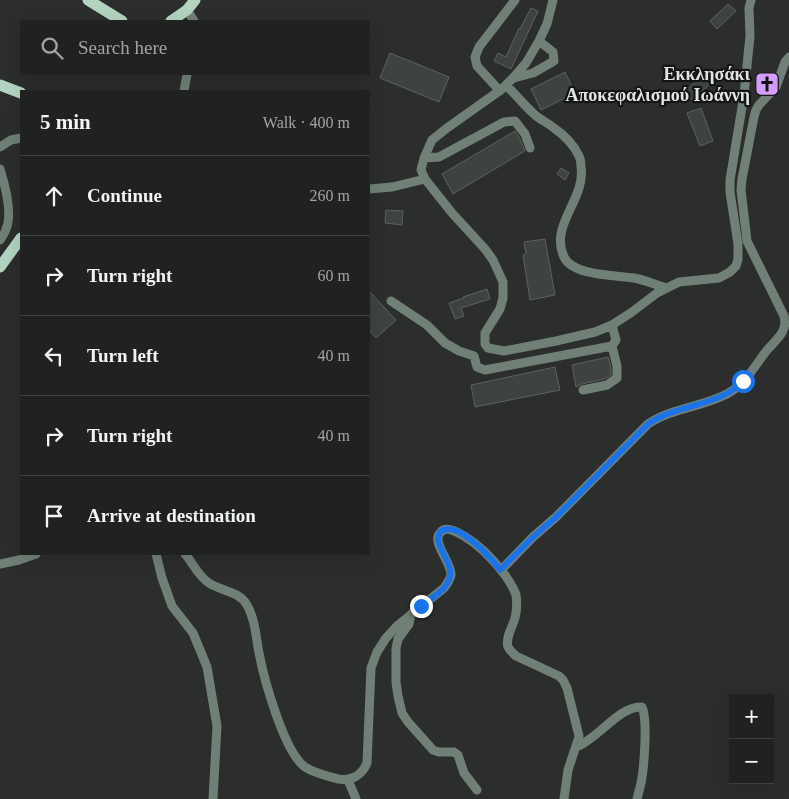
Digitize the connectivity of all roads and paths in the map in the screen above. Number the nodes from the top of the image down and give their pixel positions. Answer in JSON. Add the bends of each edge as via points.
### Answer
{"nodes":[{"id":1,"x":88,"y":0,"type":"edge"},
{"id":2,"x":195,"y":0,"type":"edge"},
{"id":3,"x":516,"y":0,"type":"edge"},
{"id":4,"x":553,"y":0,"type":"edge"},
{"id":5,"x":741,"y":0,"type":"edge"},
{"id":6,"x":750,"y":4,"type":"edge"},
{"id":7,"x":187,"y":10,"type":"junction"},
{"id":8,"x":120,"y":20,"type":"edge"},
{"id":9,"x":173,"y":20,"type":"edge"},
{"id":10,"x":193,"y":20,"type":"edge"},
{"id":11,"x":539,"y":41,"type":"junction"},
{"id":12,"x":789,"y":57,"type":"edge"},
{"id":13,"x":187,"y":75,"type":"edge"},
{"id":14,"x":514,"y":78,"type":"junction"},
{"id":15,"x":0,"y":85,"type":"edge"},
{"id":16,"x":503,"y":88,"type":"junction"},
{"id":17,"x":184,"y":90,"type":"edge"},
{"id":18,"x":20,"y":93,"type":"edge"},
{"id":19,"x":20,"y":138,"type":"edge"},
{"id":20,"x":0,"y":148,"type":"edge"},
{"id":21,"x":530,"y":148,"type":"dead end"},
{"id":22,"x":424,"y":158,"type":"junction"},
{"id":23,"x":0,"y":169,"type":"edge"},
{"id":24,"x":425,"y":179,"type":"junction"},
{"id":25,"x":370,"y":189,"type":"edge"},
{"id":26,"x":20,"y":239,"type":"edge"},
{"id":27,"x":0,"y":240,"type":"edge"},
{"id":28,"x":0,"y":267,"type":"edge"},
{"id":29,"x":666,"y":288,"type":"junction"},
{"id":30,"x":391,"y":301,"type":"dead end"},
{"id":31,"x":612,"y":325,"type":"junction"},
{"id":32,"x":543,"y":344,"type":"junction"},
{"id":33,"x":612,"y":346,"type":"junction"},
{"id":34,"x":488,"y":348,"type":"junction"},
{"id":35,"x":474,"y":356,"type":"junction"},
{"id":36,"x":546,"y":358,"type":"junction"},
{"id":37,"x":582,"y":390,"type":"dead end"},
{"id":38,"x":33,"y":555,"type":"edge"},
{"id":39,"x":156,"y":555,"type":"edge"},
{"id":40,"x":186,"y":555,"type":"edge"},
{"id":41,"x":0,"y":564,"type":"edge"},
{"id":42,"x":500,"y":570,"type":"junction"},
{"id":43,"x":412,"y":614,"type":"junction"},
{"id":44,"x":576,"y":747,"type":"junction"},
{"id":45,"x":348,"y":780,"type":"junction"},
{"id":46,"x":477,"y":790,"type":"dead end"},
{"id":47,"x":213,"y":799,"type":"edge"},
{"id":48,"x":356,"y":799,"type":"edge"},
{"id":49,"x":564,"y":799,"type":"edge"},
{"id":50,"x":637,"y":799,"type":"edge"}],
"edges":[{"from":1,"to":8,"type":"main road"},
{"from":2,"to":7,"type":"main road"},
{"from":3,"to":16,"type":"street","via":[[479,47],[475,57],[478,66]]},
{"from":4,"to":11,"type":"street"},
{"from":5,"to":6,"type":"street"},
{"from":6,"to":29,"type":"street","via":[[744,95],[730,180],[738,244],[736,266],[719,278],[679,282]]},
{"from":7,"to":9,"type":"main road"},
{"from":7,"to":10,"type":"street"},
{"from":11,"to":14,"type":"street"},
{"from":11,"to":14,"type":"street","via":[[553,52],[554,61],[534,73]]},
{"from":12,"to":42,"type":"street","via":[[776,87],[756,110],[741,190],[748,240],[784,316],[784,331],[736,388],[648,424]]},
{"from":13,"to":17,"type":"street"},
{"from":14,"to":16,"type":"street"},
{"from":15,"to":18,"type":"main road"},
{"from":16,"to":22,"type":"street","via":[[432,140]]},
{"from":16,"to":29,"type":"street","via":[[555,128],[580,158],[580,189],[567,215],[560,243],[563,257],[569,265],[579,271],[636,279]]},
{"from":19,"to":20,"type":"street"},
{"from":21,"to":22,"type":"street","via":[[515,121],[504,122],[439,157]]},
{"from":22,"to":24,"type":"street","via":[[421,170]]},
{"from":23,"to":27,"type":"street","via":[[9,212],[7,228]]},
{"from":24,"to":25,"type":"street"},
{"from":24,"to":34,"type":"street","via":[[486,249],[503,282],[500,309],[485,333]]},
{"from":26,"to":28,"type":"main road"},
{"from":29,"to":31,"type":"street"},
{"from":30,"to":35,"type":"street","via":[[427,325],[445,343]]},
{"from":31,"to":32,"type":"street"},
{"from":31,"to":33,"type":"street","via":[[616,340]]},
{"from":32,"to":34,"type":"street","via":[[504,351]]},
{"from":32,"to":36,"type":"street"},
{"from":33,"to":36,"type":"street"},
{"from":33,"to":37,"type":"street","via":[[617,378],[607,385]]},
{"from":34,"to":35,"type":"street"},
{"from":35,"to":36,"type":"street","via":[[477,367],[485,370]]},
{"from":38,"to":41,"type":"street"},
{"from":39,"to":47,"type":"street","via":[[172,606],[193,633],[207,667],[217,726]]},
{"from":40,"to":45,"type":"street","via":[[202,578],[238,595],[252,613],[270,694],[282,731],[297,760],[316,772]]},
{"from":42,"to":43,"type":"street","via":[[470,539],[449,529],[442,531],[438,540],[451,576],[444,588]]},
{"from":42,"to":44,"type":"street","via":[[515,593],[517,606],[508,648],[516,656],[554,672],[563,680],[579,736]]},
{"from":43,"to":45,"type":"street","via":[[386,638],[371,668],[368,762],[364,770]]},
{"from":43,"to":46,"type":"street","via":[[396,648],[396,682],[402,713],[433,750],[458,755],[464,773]]},
{"from":44,"to":49,"type":"street","via":[[568,770]]},
{"from":44,"to":50,"type":"street","via":[[585,744],[624,712],[642,707],[644,748]]},
{"from":45,"to":48,"type":"street"}]}
